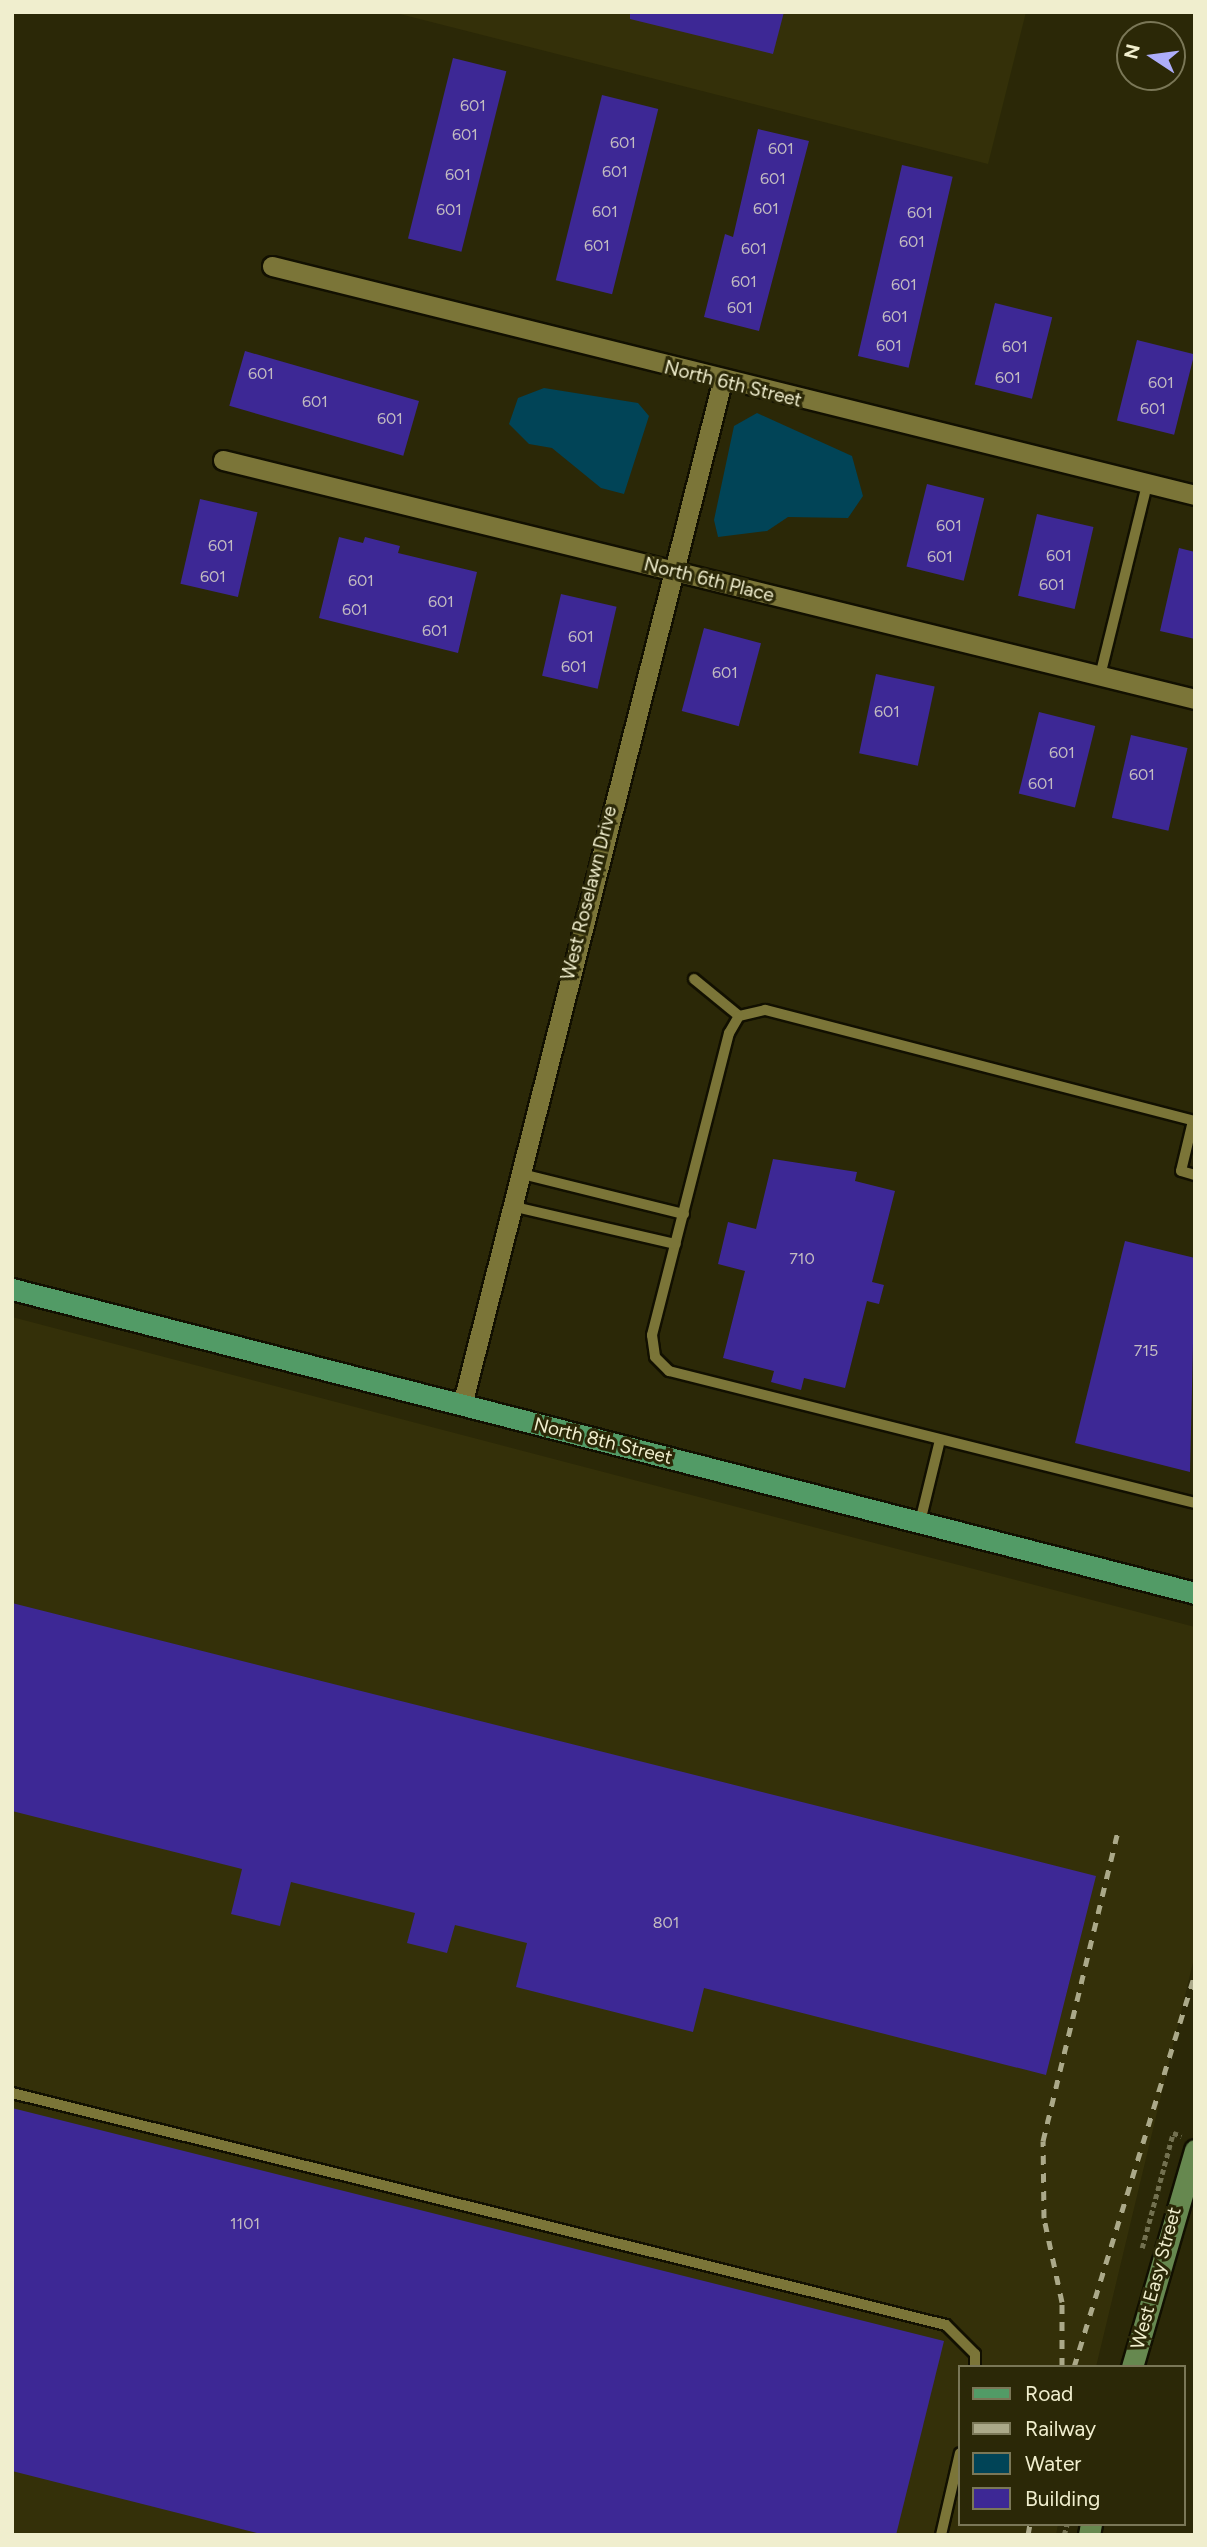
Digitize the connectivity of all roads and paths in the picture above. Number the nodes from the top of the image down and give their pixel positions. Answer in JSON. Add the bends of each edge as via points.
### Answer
{"nodes":[{"id":1,"x":272,"y":266,"type":"dead end"},
{"id":2,"x":722,"y":382,"type":"junction"},
{"id":3,"x":223,"y":460,"type":"dead end"},
{"id":4,"x":1147,"y":484,"type":"junction"},
{"id":5,"x":1195,"y":495,"type":"edge"},
{"id":6,"x":669,"y":571,"type":"junction"},
{"id":7,"x":1100,"y":676,"type":"junction"},
{"id":8,"x":1195,"y":699,"type":"edge"},
{"id":9,"x":694,"y":979,"type":"dead end"},
{"id":10,"x":739,"y":1016,"type":"junction"},
{"id":11,"x":1194,"y":1121,"type":"edge"},
{"id":12,"x":518,"y":1173,"type":"junction"},
{"id":13,"x":1195,"y":1175,"type":"edge"},
{"id":14,"x":510,"y":1206,"type":"junction"},
{"id":15,"x":684,"y":1214,"type":"junction"},
{"id":16,"x":676,"y":1244,"type":"junction"},
{"id":17,"x":12,"y":1289,"type":"edge"},
{"id":18,"x":462,"y":1405,"type":"junction"},
{"id":19,"x":940,"y":1440,"type":"junction"},
{"id":20,"x":1195,"y":1503,"type":"edge"},
{"id":21,"x":920,"y":1522,"type":"junction"},
{"id":22,"x":1195,"y":1593,"type":"edge"},
{"id":23,"x":12,"y":2093,"type":"edge"},
{"id":24,"x":1195,"y":2150,"type":"edge"},
{"id":25,"x":975,"y":2365,"type":"edge"},
{"id":26,"x":1133,"y":2365,"type":"edge"},
{"id":27,"x":958,"y":2462,"type":"edge"},
{"id":28,"x":941,"y":2535,"type":"edge"}],
"edges":[{"from":1,"to":2,"type":"street","name":"North 6th Street"},
{"from":2,"to":4,"type":"street","name":"North 6th Street"},
{"from":2,"to":6,"type":"street","name":"West Roselawn Drive"},
{"from":3,"to":6,"type":"street","name":"North 6th Place"},
{"from":4,"to":5,"type":"street","name":"North 6th Street"},
{"from":4,"to":7,"type":"lane"},
{"from":6,"to":7,"type":"street","name":"North 6th Place"},
{"from":6,"to":12,"type":"street","name":"West Roselawn Drive"},
{"from":7,"to":8,"type":"street","name":"North 6th Place"},
{"from":9,"to":10,"type":"lane"},
{"from":10,"to":11,"type":"lane","via":[[765,1010]]},
{"from":10,"to":15,"type":"lane","via":[[729,1033]]},
{"from":11,"to":13,"type":"lane","via":[[1181,1171]]},
{"from":12,"to":14,"type":"street","name":"West Roselawn Drive"},
{"from":12,"to":15,"type":"lane"},
{"from":14,"to":16,"type":"lane"},
{"from":14,"to":18,"type":"street","name":"West Roselawn Drive"},
{"from":15,"to":16,"type":"lane"},
{"from":16,"to":19,"type":"lane","via":[[652,1335],[655,1357],[669,1371]]},
{"from":17,"to":18,"type":"main road","name":"North 8th Street"},
{"from":18,"to":21,"type":"main road","name":"North 8th Street"},
{"from":19,"to":20,"type":"lane"},
{"from":19,"to":21,"type":"lane"},
{"from":21,"to":22,"type":"main road","name":"North 8th Street"},
{"from":23,"to":25,"type":"lane","via":[[946,2325],[975,2354]]},
{"from":24,"to":26,"type":"street","name":"West Easy Street"},
{"from":27,"to":28,"type":"lane"}]}
